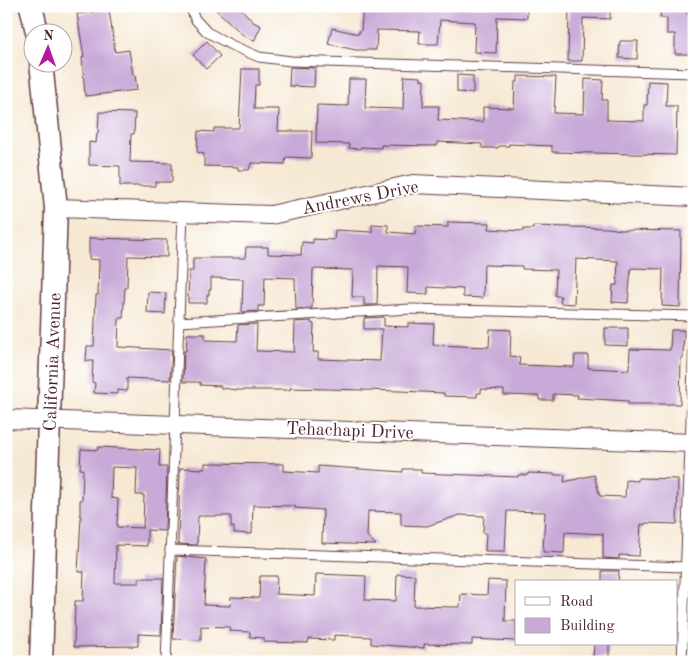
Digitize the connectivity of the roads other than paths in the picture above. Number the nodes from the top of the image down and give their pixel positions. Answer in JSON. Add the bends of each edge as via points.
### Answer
{"nodes":[{"id":1,"x":31,"y":6,"type":"edge"},
{"id":2,"x":190,"y":6,"type":"edge"},
{"id":3,"x":35,"y":22,"type":"edge"},
{"id":4,"x":42,"y":72,"type":"edge"},
{"id":5,"x":694,"y":73,"type":"edge"},
{"id":6,"x":694,"y":197,"type":"edge"},
{"id":7,"x":56,"y":208,"type":"junction"},
{"id":8,"x":183,"y":213,"type":"junction"},
{"id":9,"x":694,"y":316,"type":"edge"},
{"id":10,"x":178,"y":322,"type":"junction"},
{"id":11,"x":694,"y":340,"type":"edge"},
{"id":12,"x":6,"y":419,"type":"edge"},
{"id":13,"x":50,"y":420,"type":"junction"},
{"id":14,"x":174,"y":424,"type":"junction"},
{"id":15,"x":692,"y":443,"type":"edge"},
{"id":16,"x":170,"y":550,"type":"junction"},
{"id":17,"x":686,"y":567,"type":"junction"},
{"id":18,"x":41,"y":662,"type":"edge"},
{"id":19,"x":166,"y":662,"type":"edge"},
{"id":20,"x":682,"y":662,"type":"edge"}],
"edges":[{"from":1,"to":3,"type":"street"},
{"from":2,"to":5,"type":"lane","via":[[195,19],[207,32],[259,57],[290,61]]},
{"from":4,"to":7,"type":"street","name":"California Avenue"},
{"from":6,"to":8,"type":"street","name":"Andrews Drive","via":[[413,184],[270,215]]},
{"from":7,"to":8,"type":"street","name":"Andrews Drive"},
{"from":7,"to":13,"type":"street","name":"California Avenue"},
{"from":8,"to":10,"type":"lane"},
{"from":9,"to":10,"type":"lane","via":[[410,309]]},
{"from":10,"to":14,"type":"lane"},
{"from":11,"to":15,"type":"lane"},
{"from":12,"to":13,"type":"street","name":"Tehachapi Drive"},
{"from":13,"to":14,"type":"street","name":"Tehachapi Drive"},
{"from":13,"to":18,"type":"street","name":"California Avenue"},
{"from":14,"to":15,"type":"street","name":"Tehachapi Drive"},
{"from":14,"to":16,"type":"lane"},
{"from":15,"to":17,"type":"lane"},
{"from":16,"to":17,"type":"lane"},
{"from":16,"to":19,"type":"lane"},
{"from":17,"to":20,"type":"lane"}]}
